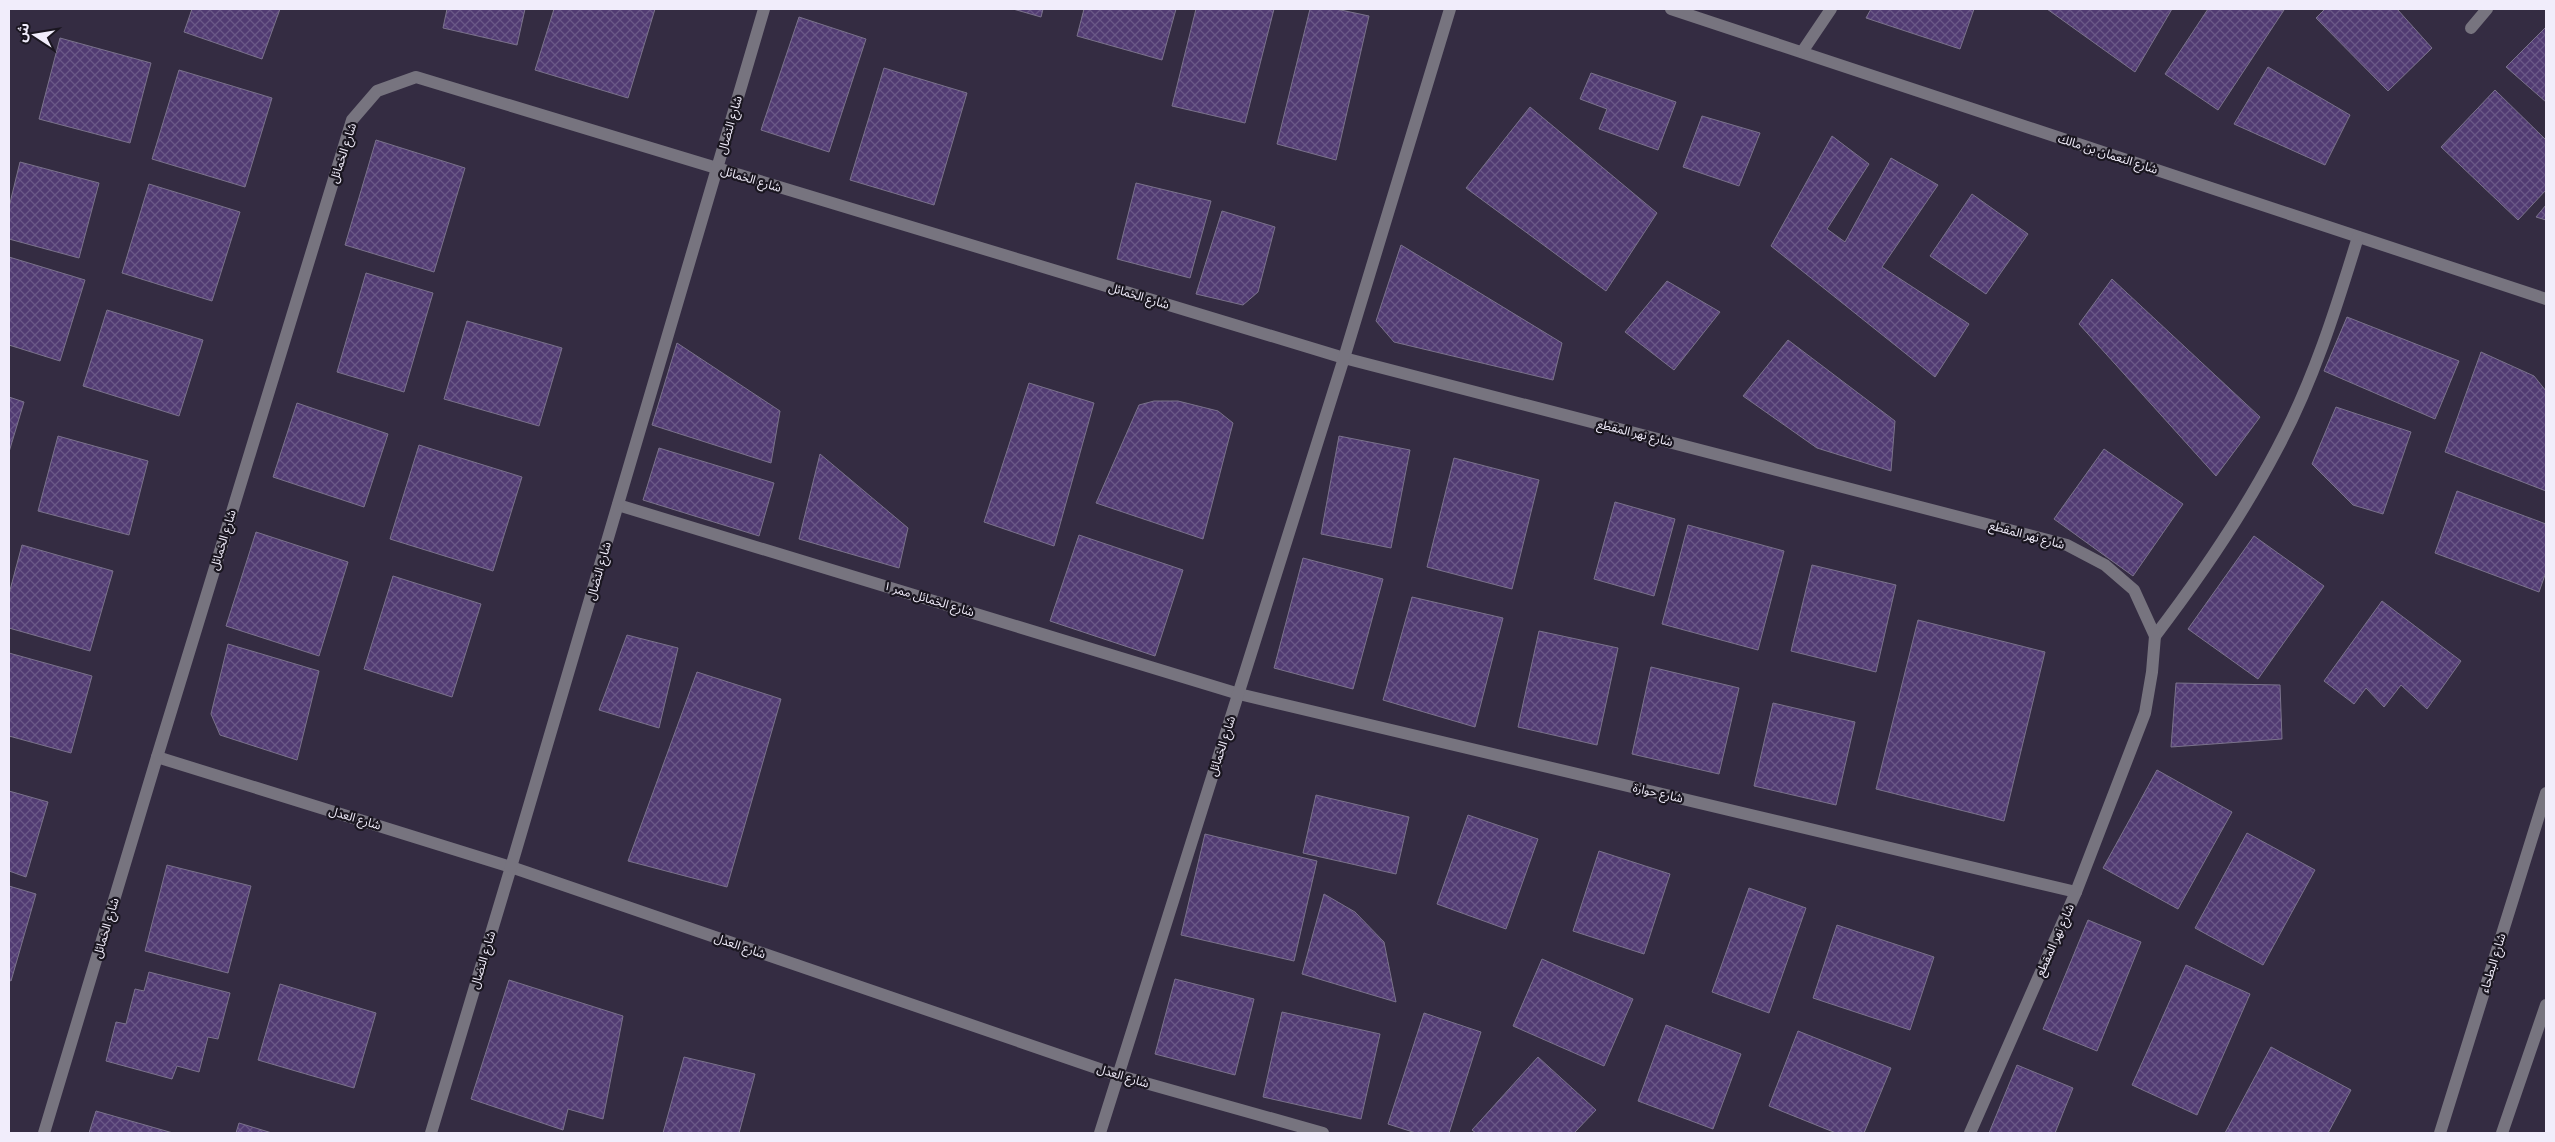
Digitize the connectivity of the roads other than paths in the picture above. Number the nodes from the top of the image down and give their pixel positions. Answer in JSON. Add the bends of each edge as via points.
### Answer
{"nodes":[{"id":1,"x":764,"y":9,"type":"edge"},
{"id":2,"x":1450,"y":9,"type":"edge"},
{"id":3,"x":1671,"y":9,"type":"edge"},
{"id":4,"x":1831,"y":9,"type":"edge"},
{"id":5,"x":2487,"y":9,"type":"edge"},
{"id":6,"x":2471,"y":28,"type":"dead end"},
{"id":7,"x":1802,"y":52,"type":"junction"},
{"id":8,"x":717,"y":168,"type":"junction"},
{"id":9,"x":2358,"y":236,"type":"junction"},
{"id":10,"x":2546,"y":299,"type":"edge"},
{"id":11,"x":1344,"y":358,"type":"junction"},
{"id":12,"x":618,"y":505,"type":"junction"},
{"id":13,"x":2154,"y":636,"type":"junction"},
{"id":14,"x":1239,"y":694,"type":"junction"},
{"id":15,"x":157,"y":756,"type":"junction"},
{"id":16,"x":2546,"y":793,"type":"edge"},
{"id":17,"x":511,"y":867,"type":"junction"},
{"id":18,"x":2076,"y":892,"type":"junction"},
{"id":19,"x":2546,"y":1005,"type":"edge"},
{"id":20,"x":1117,"y":1076,"type":"junction"},
{"id":21,"x":44,"y":1133,"type":"edge"},
{"id":22,"x":431,"y":1133,"type":"edge"},
{"id":23,"x":1100,"y":1133,"type":"edge"},
{"id":24,"x":1323,"y":1133,"type":"edge"},
{"id":25,"x":1970,"y":1133,"type":"edge"},
{"id":26,"x":2440,"y":1133,"type":"edge"},
{"id":27,"x":2502,"y":1133,"type":"edge"}],
"edges":[{"from":1,"to":8,"type":"street","name":"شارع النضال"},
{"from":2,"to":11,"type":"street","name":"شارع الخمائل"},
{"from":3,"to":7,"type":"street","name":"شارع النعمان بن مالك"},
{"from":4,"to":7,"type":"street"},
{"from":5,"to":6,"type":"street"},
{"from":7,"to":9,"type":"street","name":"شارع النعمان بن مالك"},
{"from":8,"to":11,"type":"street","name":"شارع الخمائل"},
{"from":8,"to":12,"type":"street","name":"شارع النضال"},
{"from":8,"to":15,"type":"street","name":"شارع الخمائل","via":[[416,76],[377,91],[352,120]]},
{"from":9,"to":10,"type":"street","name":"شارع النعمان بن مالك"},
{"from":9,"to":13,"type":"street","via":[[2320,353],[2278,448],[2242,514],[2211,561]]},
{"from":11,"to":13,"type":"street","name":"شارع نهر المقطع","via":[[2067,545],[2105,565],[2134,590]]},
{"from":11,"to":14,"type":"street","name":"شارع الخمائل"},
{"from":12,"to":14,"type":"street","name":"شارع الخمائل ممر ١"},
{"from":12,"to":17,"type":"street","name":"شارع النضال"},
{"from":13,"to":18,"type":"street","name":"شارع نهر المقطع","via":[[2145,713]]},
{"from":14,"to":18,"type":"street","name":"شارع حوارة"},
{"from":14,"to":20,"type":"street","name":"شارع الخمائل"},
{"from":15,"to":17,"type":"street","name":"شارع العدل"},
{"from":15,"to":21,"type":"street","name":"شارع الخمائل"},
{"from":16,"to":26,"type":"street","name":"شارع البطحاء"},
{"from":17,"to":20,"type":"street","name":"شارع العدل"},
{"from":17,"to":22,"type":"street","name":"شارع النضال"},
{"from":18,"to":25,"type":"street","name":"شارع نهر المقطع"},
{"from":19,"to":27,"type":"street"},
{"from":20,"to":23,"type":"street","name":"شارع الخمائل"},
{"from":20,"to":24,"type":"street","name":"شارع العدل"}]}
